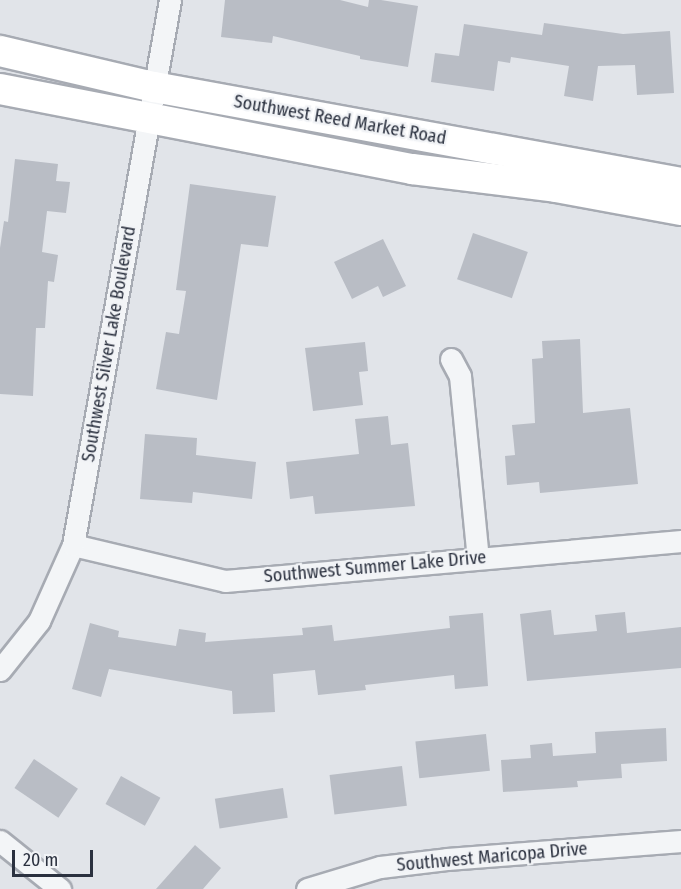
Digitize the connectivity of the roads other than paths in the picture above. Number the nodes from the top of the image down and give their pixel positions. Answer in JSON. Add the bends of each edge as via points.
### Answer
{"nodes":[{"id":1,"x":170,"y":0,"type":"edge"},
{"id":2,"x":0,"y":51,"type":"edge"},
{"id":3,"x":154,"y":87,"type":"junction"},
{"id":4,"x":0,"y":89,"type":"edge"},
{"id":5,"x":149,"y":120,"type":"junction"},
{"id":6,"x":681,"y":183,"type":"edge"},
{"id":7,"x":681,"y":210,"type":"edge"},
{"id":8,"x":451,"y":359,"type":"dead end"},
{"id":9,"x":681,"y":541,"type":"edge"},
{"id":10,"x":73,"y":545,"type":"junction"},
{"id":11,"x":478,"y":558,"type":"junction"},
{"id":12,"x":0,"y":670,"type":"edge"},
{"id":13,"x":0,"y":841,"type":"edge"},
{"id":14,"x":681,"y":841,"type":"edge"},
{"id":15,"x":60,"y":889,"type":"edge"},
{"id":16,"x":307,"y":889,"type":"edge"}],
"edges":[{"from":1,"to":3,"type":"street","name":"Southwest Silver Lake Boulevard"},
{"from":2,"to":3,"type":"main road","name":"Southwest Reed Market Road"},
{"from":3,"to":5,"type":"street","name":"Southwest Silver Lake Boulevard"},
{"from":3,"to":6,"type":"main road","name":"Southwest Reed Market Road"},
{"from":4,"to":5,"type":"main road","name":"Southwest Reed Market Road"},
{"from":5,"to":7,"type":"main road","name":"Southwest Reed Market Road","via":[[412,169],[556,187]]},
{"from":5,"to":10,"type":"street","name":"Southwest Silver Lake Boulevard"},
{"from":8,"to":11,"type":"street","via":[[460,376]]},
{"from":9,"to":11,"type":"street","name":"Southwest Summer Lake Drive"},
{"from":10,"to":11,"type":"street","name":"Southwest Summer Lake Drive","via":[[225,580]]},
{"from":10,"to":12,"type":"street","name":"Southwest Silver Lake Boulevard","via":[[39,621]]},
{"from":13,"to":15,"type":"street"},
{"from":14,"to":16,"type":"street","name":"Southwest Maricopa Drive","via":[[380,867]]}]}
